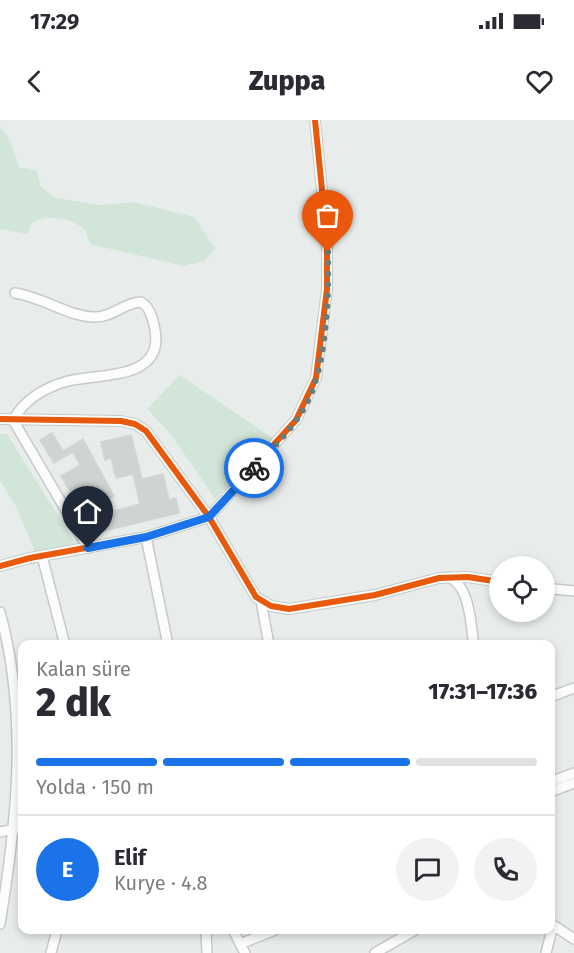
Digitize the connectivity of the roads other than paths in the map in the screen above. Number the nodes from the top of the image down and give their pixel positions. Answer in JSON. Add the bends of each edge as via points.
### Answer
{"nodes":[{"id":1,"x":315,"y":120,"type":"edge"},
{"id":2,"x":15,"y":294,"type":"dead end"},
{"id":3,"x":0,"y":419,"type":"edge"},
{"id":4,"x":13,"y":420,"type":"junction"},
{"id":5,"x":209,"y":517,"type":"junction"},
{"id":6,"x":146,"y":537,"type":"junction"},
{"id":7,"x":88,"y":548,"type":"junction"},
{"id":8,"x":42,"y":556,"type":"junction"},
{"id":9,"x":0,"y":566,"type":"edge"},
{"id":10,"x":449,"y":577,"type":"junction"},
{"id":11,"x":489,"y":581,"type":"edge"},
{"id":12,"x":555,"y":589,"type":"edge"},
{"id":13,"x":574,"y":591,"type":"edge"},
{"id":14,"x":261,"y":601,"type":"junction"},
{"id":15,"x":0,"y":612,"type":"edge"},
{"id":16,"x":64,"y":640,"type":"edge"},
{"id":17,"x":167,"y":640,"type":"edge"},
{"id":18,"x":268,"y":640,"type":"edge"},
{"id":19,"x":473,"y":640,"type":"edge"},
{"id":20,"x":574,"y":687,"type":"edge"},
{"id":21,"x":555,"y":695,"type":"edge"},
{"id":22,"x":574,"y":773,"type":"edge"},
{"id":23,"x":555,"y":780,"type":"edge"},
{"id":24,"x":574,"y":783,"type":"edge"},
{"id":25,"x":555,"y":790,"type":"edge"},
{"id":26,"x":18,"y":828,"type":"edge"},
{"id":27,"x":0,"y":832,"type":"edge"},
{"id":28,"x":0,"y":924,"type":"edge"},
{"id":29,"x":555,"y":926,"type":"edge"},
{"id":30,"x":56,"y":934,"type":"edge"},
{"id":31,"x":206,"y":934,"type":"edge"},
{"id":32,"x":235,"y":934,"type":"edge"},
{"id":33,"x":268,"y":934,"type":"edge"},
{"id":34,"x":408,"y":934,"type":"edge"},
{"id":35,"x":550,"y":934,"type":"edge"},
{"id":36,"x":574,"y":939,"type":"edge"},
{"id":37,"x":242,"y":949,"type":"edge"},
{"id":38,"x":51,"y":953,"type":"edge"},
{"id":39,"x":207,"y":953,"type":"edge"},
{"id":40,"x":375,"y":953,"type":"edge"},
{"id":41,"x":546,"y":953,"type":"edge"}],
"edges":[{"from":1,"to":5,"type":"street","via":[[328,263],[316,378],[307,403],[290,429]]},
{"from":2,"to":4,"type":"street","via":[[91,316],[107,315],[141,302],[151,315],[156,336],[152,354],[135,369],[118,376],[72,380],[55,386],[26,403]]},
{"from":3,"to":4,"type":"street"},
{"from":4,"to":5,"type":"street","via":[[121,421],[141,427],[155,439]]},
{"from":4,"to":7,"type":"street"},
{"from":5,"to":6,"type":"street"},
{"from":5,"to":14,"type":"street"},
{"from":6,"to":7,"type":"street"},
{"from":6,"to":17,"type":"street"},
{"from":7,"to":8,"type":"street"},
{"from":8,"to":9,"type":"street"},
{"from":8,"to":16,"type":"street"},
{"from":10,"to":11,"type":"street"},
{"from":10,"to":14,"type":"street","via":[[375,595],[289,609]]},
{"from":10,"to":19,"type":"street","via":[[465,594]]},
{"from":12,"to":13,"type":"street"},
{"from":14,"to":18,"type":"street"},
{"from":15,"to":26,"type":"street","via":[[15,693]]},
{"from":20,"to":21,"type":"street"},
{"from":22,"to":23,"type":"street"},
{"from":24,"to":25,"type":"street"},
{"from":26,"to":27,"type":"street"},
{"from":26,"to":28,"type":"street"},
{"from":29,"to":36,"type":"street"},
{"from":30,"to":38,"type":"street"},
{"from":31,"to":39,"type":"street"},
{"from":32,"to":37,"type":"street"},
{"from":33,"to":37,"type":"street"},
{"from":34,"to":40,"type":"street"},
{"from":35,"to":41,"type":"street"}]}
